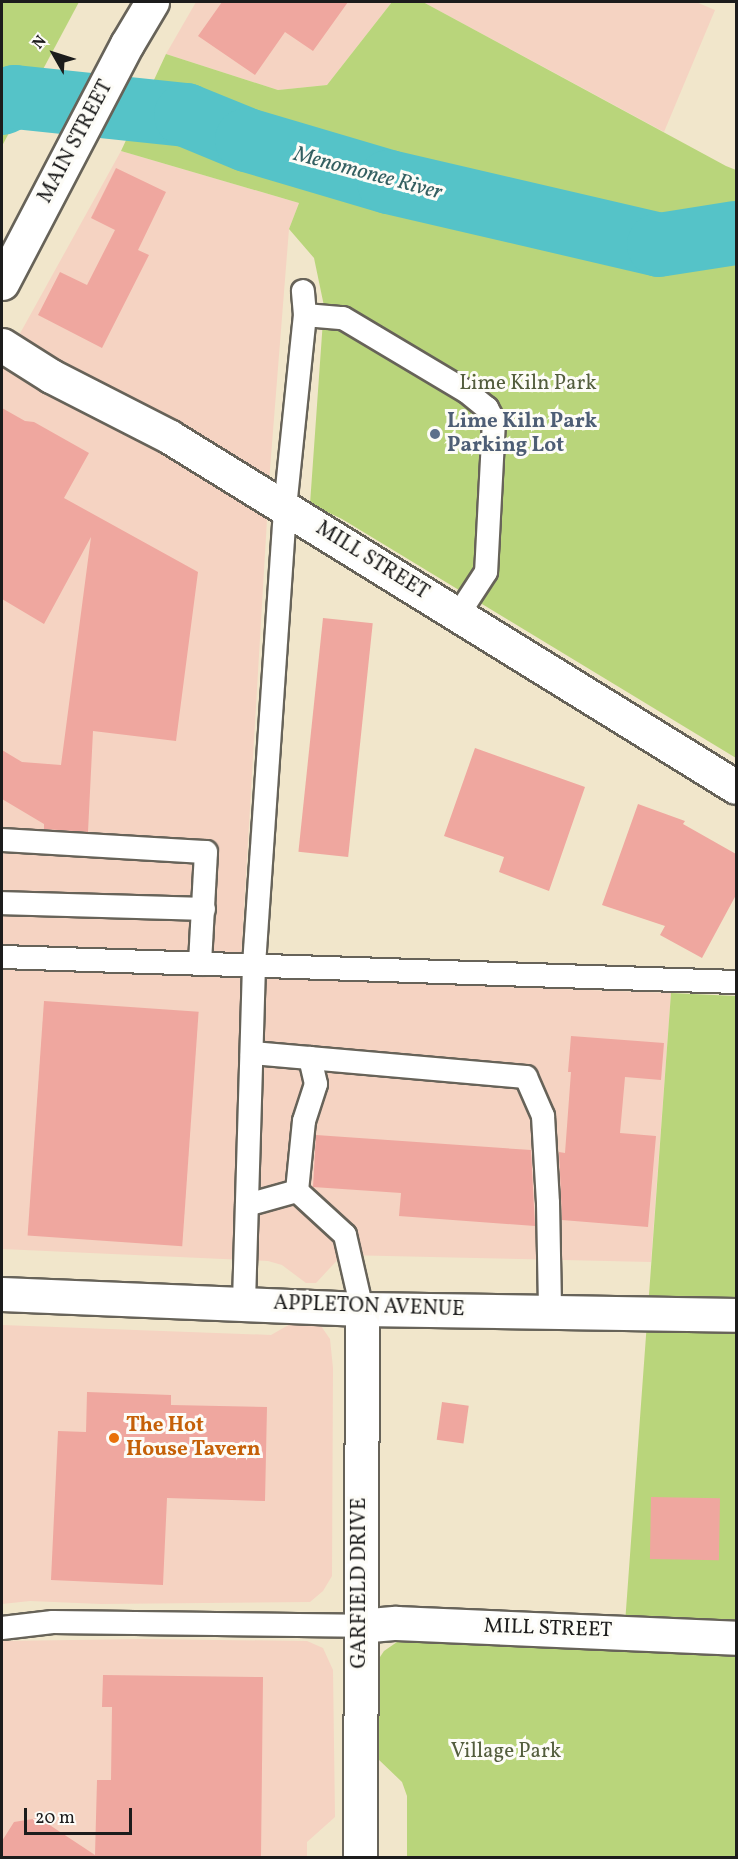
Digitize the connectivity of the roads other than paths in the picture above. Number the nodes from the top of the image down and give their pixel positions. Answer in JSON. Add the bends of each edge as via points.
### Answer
{"nodes":[{"id":1,"x":152,"y":2,"type":"edge"},
{"id":2,"x":2,"y":283,"type":"edge"},
{"id":3,"x":303,"y":291,"type":"dead end"},
{"id":4,"x":305,"y":315,"type":"junction"},
{"id":5,"x":2,"y":345,"type":"edge"},
{"id":6,"x":285,"y":508,"type":"junction"},
{"id":7,"x":458,"y":615,"type":"junction"},
{"id":8,"x":736,"y":787,"type":"edge"},
{"id":9,"x":2,"y":840,"type":"edge"},
{"id":10,"x":2,"y":903,"type":"edge"},
{"id":11,"x":204,"y":909,"type":"junction"},
{"id":12,"x":2,"y":957,"type":"edge"},
{"id":13,"x":200,"y":964,"type":"junction"},
{"id":14,"x":254,"y":965,"type":"junction"},
{"id":15,"x":736,"y":982,"type":"edge"},
{"id":16,"x":252,"y":1053,"type":"junction"},
{"id":17,"x":310,"y":1058,"type":"junction"},
{"id":18,"x":297,"y":1191,"type":"junction"},
{"id":19,"x":247,"y":1205,"type":"junction"},
{"id":20,"x":2,"y":1294,"type":"edge"},
{"id":21,"x":244,"y":1302,"type":"junction"},
{"id":22,"x":362,"y":1309,"type":"junction"},
{"id":23,"x":550,"y":1312,"type":"junction"},
{"id":24,"x":736,"y":1315,"type":"edge"},
{"id":25,"x":359,"y":1626,"type":"junction"},
{"id":26,"x":2,"y":1628,"type":"edge"},
{"id":27,"x":736,"y":1638,"type":"edge"},
{"id":28,"x":360,"y":1857,"type":"edge"}],
"edges":[{"from":1,"to":2,"type":"street","name":"MAIN STREET"},
{"from":3,"to":4,"type":"lane"},
{"from":4,"to":6,"type":"lane"},
{"from":4,"to":7,"type":"lane","via":[[343,318],[467,392],[487,408],[494,421],[486,572]]},
{"from":5,"to":6,"type":"street","name":"MILL STREET","via":[[51,376],[170,437]]},
{"from":6,"to":7,"type":"street","name":"MILL STREET"},
{"from":6,"to":14,"type":"lane"},
{"from":7,"to":8,"type":"street","name":"MILL STREET"},
{"from":9,"to":11,"type":"lane","via":[[206,852]]},
{"from":10,"to":11,"type":"lane"},
{"from":11,"to":13,"type":"lane"},
{"from":12,"to":13,"type":"lane"},
{"from":13,"to":14,"type":"lane"},
{"from":14,"to":15,"type":"lane"},
{"from":14,"to":16,"type":"lane"},
{"from":16,"to":17,"type":"lane"},
{"from":16,"to":19,"type":"lane"},
{"from":17,"to":18,"type":"lane","via":[[316,1084],[304,1121]]},
{"from":17,"to":23,"type":"lane","via":[[526,1077],[543,1116]]},
{"from":18,"to":19,"type":"lane"},
{"from":18,"to":22,"type":"lane","via":[[345,1235]]},
{"from":19,"to":21,"type":"lane"},
{"from":20,"to":21,"type":"street","name":"APPLETON AVENUE"},
{"from":21,"to":22,"type":"street","name":"APPLETON AVENUE"},
{"from":22,"to":23,"type":"street","name":"APPLETON AVENUE"},
{"from":22,"to":25,"type":"street","name":"GARFIELD DRIVE"},
{"from":23,"to":24,"type":"street","name":"APPLETON AVENUE"},
{"from":25,"to":26,"type":"lane","via":[[53,1622]]},
{"from":25,"to":27,"type":"street","name":"MILL STREET","via":[[396,1623]]},
{"from":25,"to":28,"type":"street","name":"GARFIELD DRIVE"}]}
